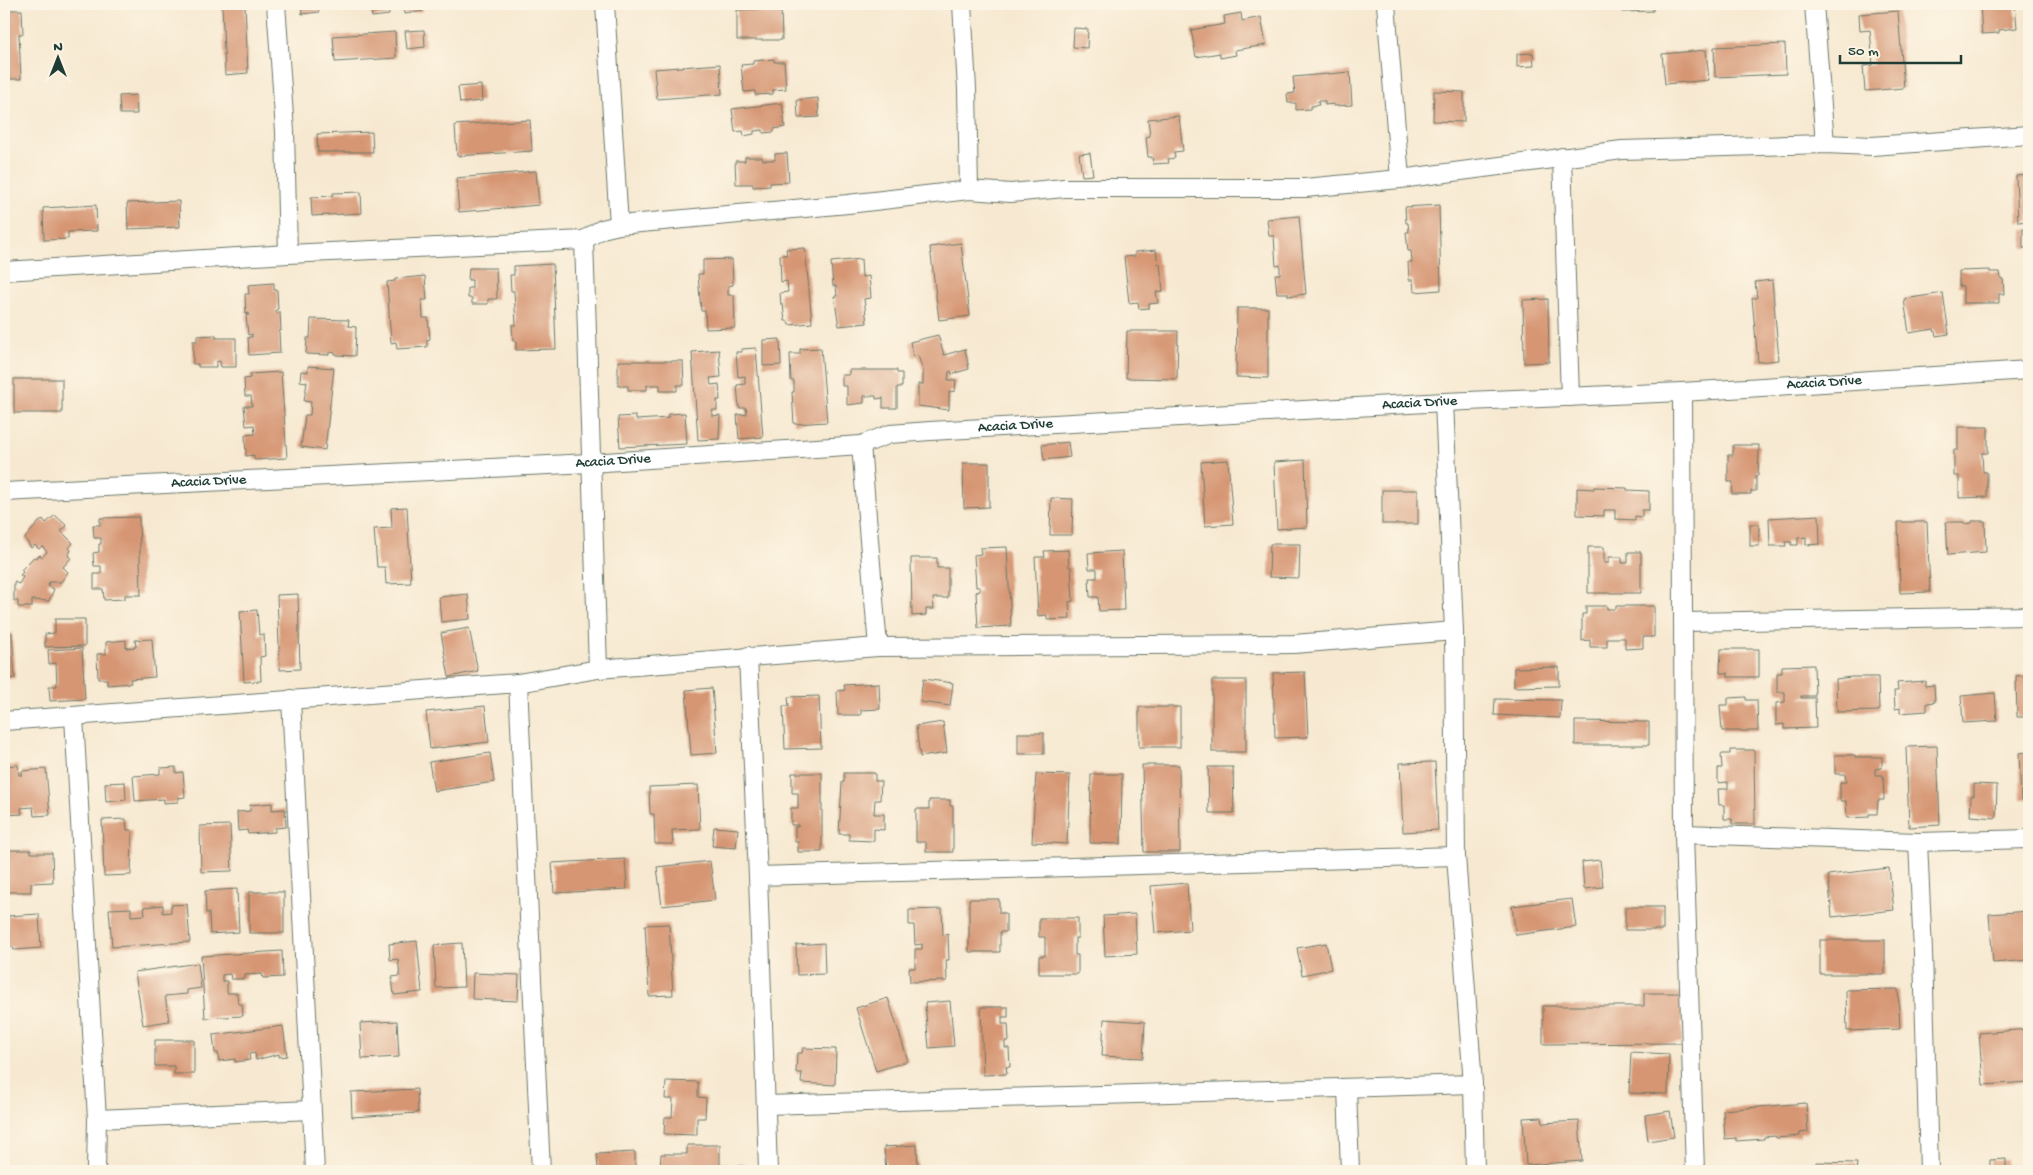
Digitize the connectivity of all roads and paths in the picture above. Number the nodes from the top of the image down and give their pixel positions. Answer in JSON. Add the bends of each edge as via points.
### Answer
{"nodes":[{"id":1,"x":276,"y":4,"type":"edge"},
{"id":2,"x":605,"y":4,"type":"edge"},
{"id":3,"x":962,"y":4,"type":"edge"},
{"id":4,"x":1386,"y":4,"type":"edge"},
{"id":5,"x":1814,"y":4,"type":"edge"},
{"id":6,"x":2029,"y":135,"type":"edge"},
{"id":7,"x":1826,"y":144,"type":"junction"},
{"id":8,"x":1562,"y":157,"type":"junction"},
{"id":9,"x":1400,"y":179,"type":"junction"},
{"id":10,"x":969,"y":190,"type":"junction"},
{"id":11,"x":619,"y":225,"type":"junction"},
{"id":12,"x":584,"y":240,"type":"junction"},
{"id":13,"x":288,"y":254,"type":"junction"},
{"id":14,"x":4,"y":271,"type":"edge"},
{"id":15,"x":2029,"y":370,"type":"edge"},
{"id":16,"x":1682,"y":392,"type":"junction"},
{"id":17,"x":1570,"y":397,"type":"junction"},
{"id":18,"x":1444,"y":402,"type":"junction"},
{"id":19,"x":861,"y":445,"type":"junction"},
{"id":20,"x":590,"y":463,"type":"junction"},
{"id":21,"x":4,"y":492,"type":"edge"},
{"id":22,"x":2029,"y":616,"type":"edge"},
{"id":23,"x":1684,"y":622,"type":"junction"},
{"id":24,"x":1454,"y":631,"type":"junction"},
{"id":25,"x":878,"y":647,"type":"junction"},
{"id":26,"x":748,"y":656,"type":"junction"},
{"id":27,"x":598,"y":670,"type":"junction"},
{"id":28,"x":518,"y":683,"type":"junction"},
{"id":29,"x":291,"y":699,"type":"junction"},
{"id":30,"x":74,"y":717,"type":"junction"},
{"id":31,"x":4,"y":722,"type":"edge"},
{"id":32,"x":1684,"y":834,"type":"junction"},
{"id":33,"x":2029,"y":839,"type":"edge"},
{"id":34,"x":1918,"y":842,"type":"junction"},
{"id":35,"x":1456,"y":856,"type":"junction"},
{"id":36,"x":758,"y":876,"type":"junction"},
{"id":37,"x":1473,"y":1084,"type":"junction"},
{"id":38,"x":1347,"y":1088,"type":"junction"},
{"id":39,"x":766,"y":1105,"type":"junction"},
{"id":40,"x":311,"y":1110,"type":"junction"},
{"id":41,"x":96,"y":1119,"type":"junction"},
{"id":42,"x":96,"y":1171,"type":"edge"},
{"id":43,"x":315,"y":1171,"type":"edge"},
{"id":44,"x":541,"y":1171,"type":"edge"},
{"id":45,"x":768,"y":1171,"type":"edge"},
{"id":46,"x":1350,"y":1171,"type":"edge"},
{"id":47,"x":1474,"y":1171,"type":"edge"},
{"id":48,"x":1695,"y":1171,"type":"edge"},
{"id":49,"x":1929,"y":1171,"type":"edge"}],
"edges":[{"from":1,"to":13,"type":"street","via":[[285,131]]},
{"from":2,"to":11,"type":"street"},
{"from":3,"to":10,"type":"street"},
{"from":4,"to":9,"type":"street"},
{"from":5,"to":7,"type":"street"},
{"from":6,"to":7,"type":"street","via":[[1872,146]]},
{"from":7,"to":8,"type":"street","via":[[1622,150]]},
{"from":8,"to":9,"type":"street"},
{"from":8,"to":17,"type":"street"},
{"from":9,"to":10,"type":"street","via":[[1305,188],[1064,188],[1011,193]]},
{"from":10,"to":11,"type":"street"},
{"from":11,"to":12,"type":"street","via":[[602,229]]},
{"from":12,"to":13,"type":"street"},
{"from":12,"to":20,"type":"street"},
{"from":13,"to":14,"type":"street"},
{"from":15,"to":16,"type":"street","name":"Acacia Drive"},
{"from":16,"to":17,"type":"street","name":"Acacia Drive"},
{"from":16,"to":23,"type":"street"},
{"from":17,"to":18,"type":"street","name":"Acacia Drive"},
{"from":18,"to":19,"type":"street","name":"Acacia Drive","via":[[930,430],[890,434]]},
{"from":18,"to":24,"type":"street"},
{"from":19,"to":20,"type":"street","name":"Acacia Drive"},
{"from":19,"to":25,"type":"street"},
{"from":20,"to":21,"type":"street","name":"Acacia Drive"},
{"from":20,"to":27,"type":"street"},
{"from":22,"to":23,"type":"street"},
{"from":23,"to":32,"type":"street"},
{"from":24,"to":25,"type":"street","via":[[1294,644]]},
{"from":24,"to":35,"type":"street"},
{"from":25,"to":26,"type":"street"},
{"from":26,"to":27,"type":"street"},
{"from":26,"to":36,"type":"street"},
{"from":27,"to":28,"type":"street"},
{"from":28,"to":29,"type":"street"},
{"from":28,"to":44,"type":"street"},
{"from":29,"to":30,"type":"street"},
{"from":29,"to":40,"type":"street"},
{"from":30,"to":31,"type":"street"},
{"from":30,"to":41,"type":"street"},
{"from":32,"to":34,"type":"street"},
{"from":32,"to":48,"type":"street"},
{"from":33,"to":34,"type":"street"},
{"from":34,"to":49,"type":"street"},
{"from":35,"to":36,"type":"street"},
{"from":35,"to":37,"type":"street"},
{"from":36,"to":39,"type":"street"},
{"from":37,"to":38,"type":"street"},
{"from":37,"to":47,"type":"street"},
{"from":38,"to":39,"type":"street"},
{"from":38,"to":46,"type":"street"},
{"from":39,"to":45,"type":"street"},
{"from":40,"to":41,"type":"street"},
{"from":40,"to":43,"type":"street"},
{"from":41,"to":42,"type":"street"}]}
